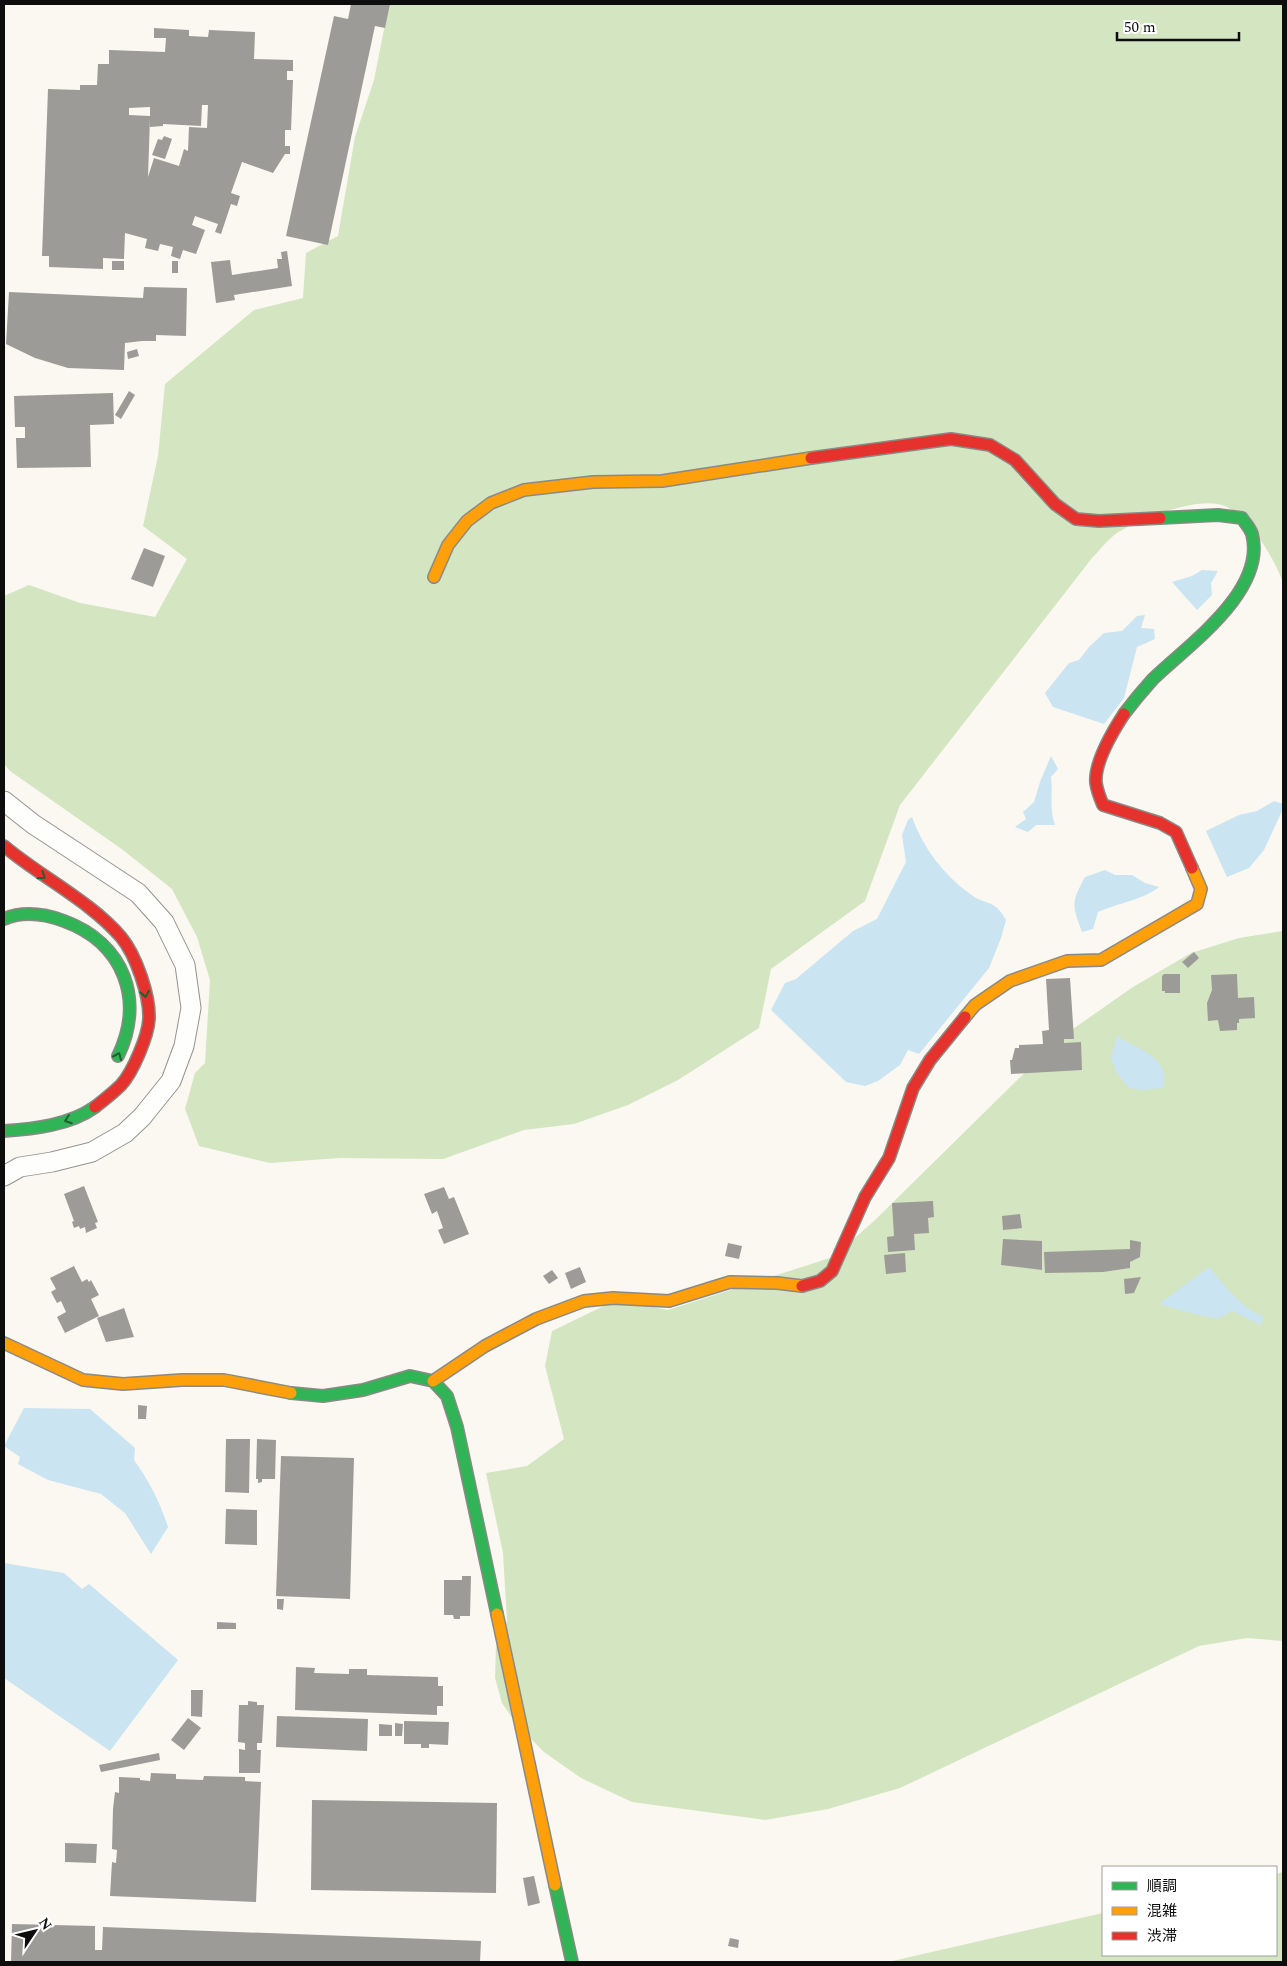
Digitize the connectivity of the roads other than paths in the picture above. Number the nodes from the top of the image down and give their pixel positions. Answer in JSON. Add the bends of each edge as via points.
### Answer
{"nodes":[{"id":1,"x":434,"y":577,"type":"dead end"},
{"id":2,"x":4,"y":801,"type":"edge"},
{"id":3,"x":4,"y":846,"type":"edge"},
{"id":4,"x":4,"y":919,"type":"edge"},
{"id":5,"x":113,"y":1068,"type":"dead end"},
{"id":6,"x":4,"y":1130,"type":"edge"},
{"id":7,"x":4,"y":1176,"type":"edge"},
{"id":8,"x":4,"y":1343,"type":"edge"},
{"id":9,"x":433,"y":1381,"type":"junction"},
{"id":10,"x":572,"y":1962,"type":"edge"}],
"edges":[{"from":1,"to":9,"type":"main road","via":[[448,545],[467,521],[491,503],[524,490],[593,482],[662,481],[951,439],[990,445],[1015,460],[1055,504],[1076,519],[1242,518],[1252,534],[1254,556],[1244,584],[1218,620],[1138,695],[1114,730],[1096,771],[1095,786],[1103,805],[1160,823],[1176,832],[1201,889],[1197,904],[1101,960],[1067,961],[1010,981],[975,1005],[930,1060],[913,1088],[889,1158],[865,1197],[832,1271],[820,1281],[805,1286],[730,1282],[669,1301],[613,1298],[584,1301],[536,1319],[485,1346]]},
{"from":2,"to":7,"type":"street","via":[[33,824],[138,893],[164,922],[185,965],[192,1008],[184,1046],[170,1081],[142,1118],[125,1133],[92,1152],[20,1167]]},
{"from":3,"to":6,"type":"main road","one_way":true,"via":[[89,908],[122,938],[143,977],[149,1019],[140,1052],[122,1084],[93,1110],[64,1122]]},
{"from":5,"to":4,"type":"main road","one_way":true,"via":[[127,1036],[131,1003],[121,966],[98,938],[69,922],[39,914]]},
{"from":8,"to":9,"type":"main road","via":[[83,1380],[122,1384],[224,1380],[286,1393],[323,1396],[364,1390],[410,1376]]},
{"from":9,"to":10,"type":"main road","via":[[447,1396],[457,1428]]}]}
